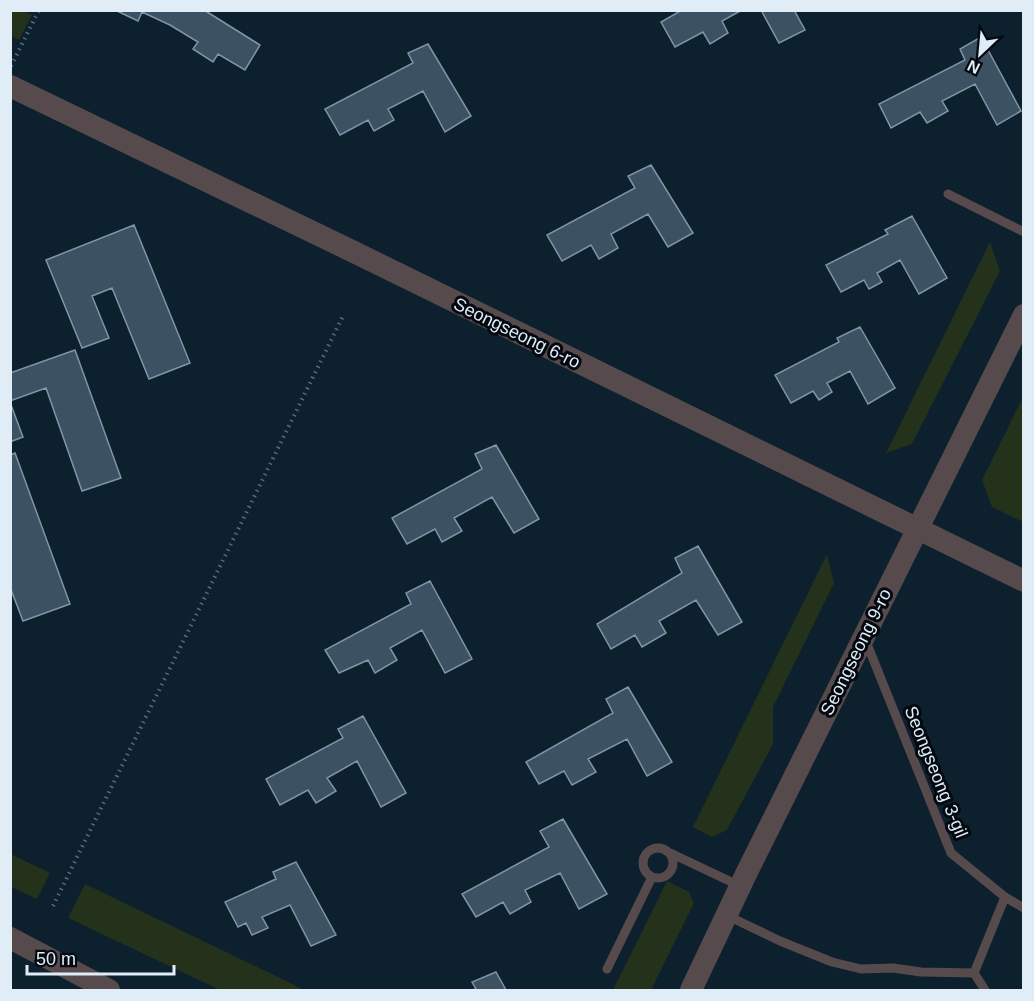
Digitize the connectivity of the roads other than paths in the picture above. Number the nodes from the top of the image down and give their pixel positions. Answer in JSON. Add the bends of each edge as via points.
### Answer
{"nodes":[{"id":1,"x":10,"y":86,"type":"edge"},
{"id":2,"x":948,"y":194,"type":"dead end"},
{"id":3,"x":1023,"y":232,"type":"edge"},
{"id":4,"x":1023,"y":315,"type":"edge"},
{"id":5,"x":916,"y":529,"type":"junction"},
{"id":6,"x":1023,"y":581,"type":"edge"},
{"id":7,"x":864,"y":638,"type":"junction"},
{"id":8,"x":666,"y":850,"type":"junction"},
{"id":9,"x":652,"y":877,"type":"junction"},
{"id":10,"x":740,"y":886,"type":"junction"},
{"id":11,"x":1005,"y":897,"type":"junction"},
{"id":12,"x":1023,"y":908,"type":"edge"},
{"id":13,"x":726,"y":915,"type":"junction"},
{"id":14,"x":10,"y":938,"type":"edge"},
{"id":15,"x":607,"y":969,"type":"dead end"},
{"id":16,"x":974,"y":973,"type":"junction"},
{"id":17,"x":109,"y":990,"type":"edge"},
{"id":18,"x":691,"y":990,"type":"edge"},
{"id":19,"x":985,"y":990,"type":"edge"}],
"edges":[{"from":1,"to":5,"type":"street","name":"Seongseong 6-ro"},
{"from":2,"to":3,"type":"lane"},
{"from":4,"to":5,"type":"street","name":"Seongseong 9-ro"},
{"from":5,"to":6,"type":"street","name":"Seongseong 6-ro"},
{"from":5,"to":7,"type":"street","name":"Seongseong 9-ro"},
{"from":7,"to":10,"type":"street","name":"Seongseong 9-ro"},
{"from":7,"to":11,"type":"lane","name":"Seongseong 3-gil","via":[[951,854]]},
{"from":8,"to":9,"type":"lane","via":[[672,858],[672,868],[666,875]]},
{"from":8,"to":9,"type":"lane","via":[[651,849],[644,857],[643,866]]},
{"from":8,"to":10,"type":"lane"},
{"from":9,"to":15,"type":"lane"},
{"from":10,"to":13,"type":"street","name":"Seongseong 9-ro"},
{"from":11,"to":12,"type":"lane","name":"Seongseong 3-gil"},
{"from":11,"to":16,"type":"lane"},
{"from":13,"to":16,"type":"lane","via":[[832,962],[861,969]]},
{"from":13,"to":18,"type":"street","name":"Seongseong 9-ro"},
{"from":14,"to":17,"type":"street"},
{"from":16,"to":19,"type":"lane"}]}
